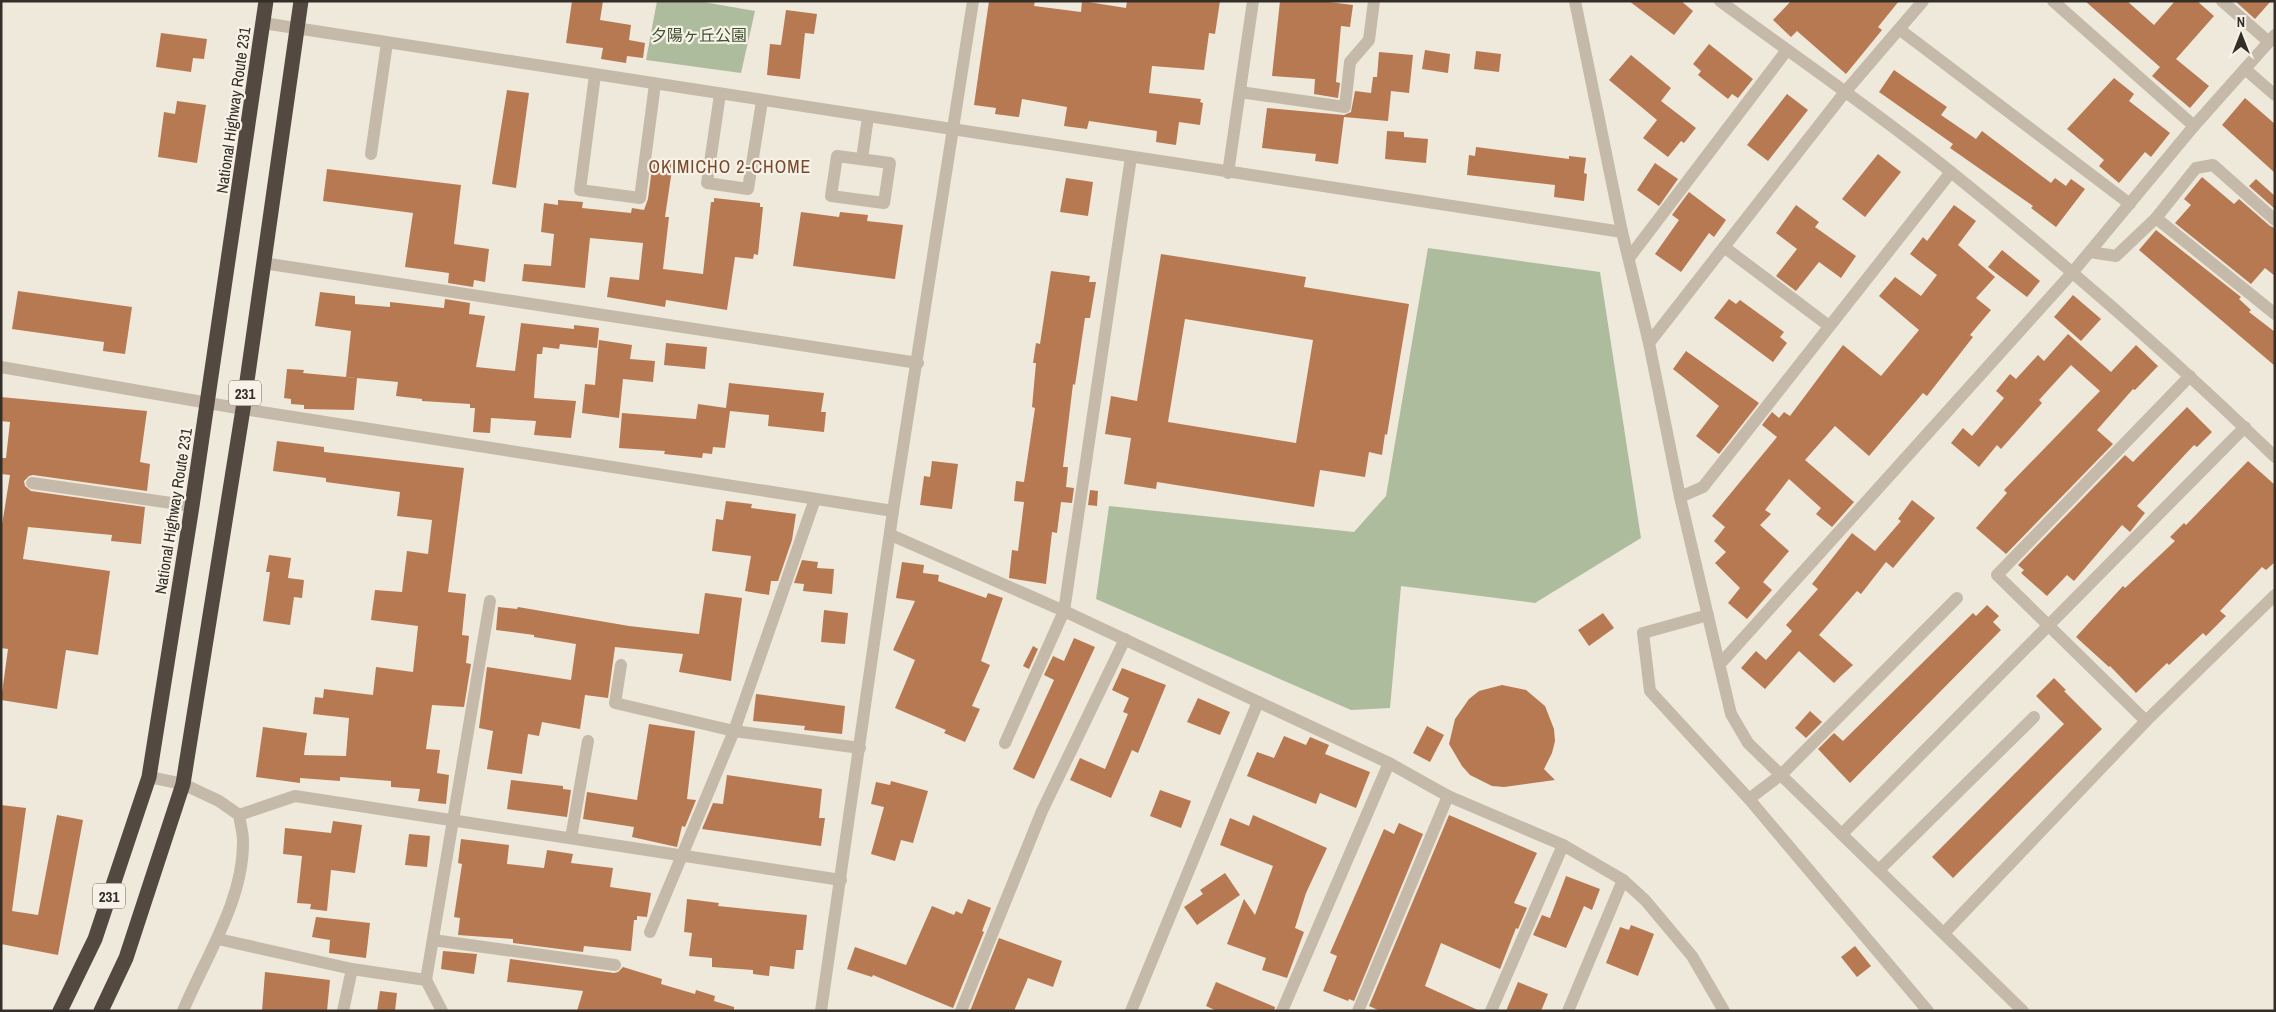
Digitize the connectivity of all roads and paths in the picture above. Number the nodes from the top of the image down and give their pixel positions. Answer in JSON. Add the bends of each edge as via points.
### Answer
{"nodes":[{"id":1,"x":266,"y":1,"type":"edge"},
{"id":2,"x":301,"y":1,"type":"edge"},
{"id":3,"x":973,"y":1,"type":"edge"},
{"id":4,"x":1253,"y":1,"type":"edge"},
{"id":5,"x":1374,"y":1,"type":"edge"},
{"id":6,"x":1574,"y":1,"type":"edge"},
{"id":7,"x":1720,"y":1,"type":"edge"},
{"id":8,"x":1922,"y":1,"type":"edge"},
{"id":9,"x":2053,"y":1,"type":"edge"},
{"id":10,"x":2222,"y":1,"type":"edge"},
{"id":11,"x":263,"y":23,"type":"junction"},
{"id":12,"x":297,"y":28,"type":"junction"},
{"id":13,"x":1898,"y":29,"type":"junction"},
{"id":14,"x":2272,"y":38,"type":"edge"},
{"id":15,"x":387,"y":43,"type":"junction"},
{"id":16,"x":1787,"y":50,"type":"junction"},
{"id":17,"x":2245,"y":69,"type":"junction"},
{"id":18,"x":595,"y":75,"type":"junction"},
{"id":19,"x":655,"y":84,"type":"junction"},
{"id":20,"x":1240,"y":92,"type":"junction"},
{"id":21,"x":1845,"y":92,"type":"junction"},
{"id":22,"x":720,"y":94,"type":"junction"},
{"id":23,"x":2275,"y":95,"type":"edge"},
{"id":24,"x":762,"y":100,"type":"junction"},
{"id":25,"x":868,"y":117,"type":"junction"},
{"id":26,"x":2194,"y":126,"type":"junction"},
{"id":27,"x":954,"y":130,"type":"junction"},
{"id":28,"x":370,"y":154,"type":"dead end"},
{"id":29,"x":1131,"y":158,"type":"junction"},
{"id":30,"x":862,"y":159,"type":"junction"},
{"id":31,"x":1951,"y":172,"type":"junction"},
{"id":32,"x":1228,"y":173,"type":"junction"},
{"id":33,"x":2130,"y":204,"type":"junction"},
{"id":34,"x":2156,"y":218,"type":"junction"},
{"id":35,"x":2275,"y":220,"type":"edge"},
{"id":36,"x":1622,"y":232,"type":"junction"},
{"id":37,"x":1724,"y":246,"type":"junction"},
{"id":38,"x":2090,"y":252,"type":"junction"},
{"id":39,"x":1629,"y":258,"type":"junction"},
{"id":40,"x":263,"y":263,"type":"junction"},
{"id":41,"x":2072,"y":273,"type":"junction"},
{"id":42,"x":2275,"y":314,"type":"edge"},
{"id":43,"x":1829,"y":326,"type":"junction"},
{"id":44,"x":1649,"y":343,"type":"junction"},
{"id":45,"x":918,"y":363,"type":"junction"},
{"id":46,"x":1,"y":367,"type":"edge"},
{"id":47,"x":2190,"y":376,"type":"junction"},
{"id":48,"x":208,"y":402,"type":"junction"},
{"id":49,"x":243,"y":409,"type":"junction"},
{"id":50,"x":2245,"y":427,"type":"junction"},
{"id":51,"x":2275,"y":457,"type":"edge"},
{"id":52,"x":32,"y":484,"type":"dead end"},
{"id":53,"x":1680,"y":497,"type":"junction"},
{"id":54,"x":815,"y":499,"type":"junction"},
{"id":55,"x":192,"y":506,"type":"junction"},
{"id":56,"x":893,"y":511,"type":"junction"},
{"id":57,"x":891,"y":536,"type":"junction"},
{"id":58,"x":2275,"y":595,"type":"edge"},
{"id":59,"x":1956,"y":598,"type":"dead end"},
{"id":60,"x":490,"y":600,"type":"dead end"},
{"id":61,"x":1064,"y":611,"type":"junction"},
{"id":62,"x":1708,"y":615,"type":"junction"},
{"id":63,"x":2048,"y":624,"type":"junction"},
{"id":64,"x":1125,"y":640,"type":"junction"},
{"id":65,"x":621,"y":664,"type":"dead end"},
{"id":66,"x":1720,"y":664,"type":"junction"},
{"id":67,"x":1258,"y":702,"type":"junction"},
{"id":68,"x":2034,"y":717,"type":"dead end"},
{"id":69,"x":2146,"y":721,"type":"junction"},
{"id":70,"x":734,"y":731,"type":"junction"},
{"id":71,"x":588,"y":741,"type":"dead end"},
{"id":72,"x":1005,"y":743,"type":"dead end"},
{"id":73,"x":860,"y":748,"type":"junction"},
{"id":74,"x":1389,"y":762,"type":"junction"},
{"id":75,"x":1782,"y":774,"type":"junction"},
{"id":76,"x":149,"y":777,"type":"junction"},
{"id":77,"x":183,"y":784,"type":"junction"},
{"id":78,"x":1448,"y":796,"type":"junction"},
{"id":79,"x":1749,"y":799,"type":"junction"},
{"id":80,"x":239,"y":814,"type":"junction"},
{"id":81,"x":454,"y":820,"type":"junction"},
{"id":82,"x":1842,"y":834,"type":"junction"},
{"id":83,"x":571,"y":838,"type":"junction"},
{"id":84,"x":1563,"y":845,"type":"junction"},
{"id":85,"x":682,"y":855,"type":"junction"},
{"id":86,"x":1879,"y":870,"type":"junction"},
{"id":87,"x":841,"y":880,"type":"junction"},
{"id":88,"x":1623,"y":880,"type":"junction"},
{"id":89,"x":650,"y":932,"type":"dead end"},
{"id":90,"x":1944,"y":933,"type":"junction"},
{"id":91,"x":218,"y":939,"type":"junction"},
{"id":92,"x":433,"y":940,"type":"junction"},
{"id":93,"x":615,"y":965,"type":"dead end"},
{"id":94,"x":352,"y":969,"type":"junction"},
{"id":95,"x":426,"y":980,"type":"junction"},
{"id":96,"x":60,"y":1011,"type":"edge"},
{"id":97,"x":100,"y":1011,"type":"edge"},
{"id":98,"x":184,"y":1011,"type":"edge"},
{"id":99,"x":343,"y":1011,"type":"edge"},
{"id":100,"x":442,"y":1011,"type":"edge"},
{"id":101,"x":821,"y":1011,"type":"edge"},
{"id":102,"x":961,"y":1011,"type":"edge"},
{"id":103,"x":1131,"y":1011,"type":"edge"},
{"id":104,"x":1282,"y":1011,"type":"edge"},
{"id":105,"x":1358,"y":1011,"type":"edge"},
{"id":106,"x":1491,"y":1011,"type":"edge"},
{"id":107,"x":1568,"y":1011,"type":"edge"},
{"id":108,"x":1724,"y":1011,"type":"edge"},
{"id":109,"x":1928,"y":1011,"type":"edge"},
{"id":110,"x":2024,"y":1011,"type":"edge"}],
"edges":[{"from":1,"to":11,"type":"highway","name":"National Highway Route 231","number":"231"},
{"from":2,"to":12,"type":"highway","number":"231"},
{"from":3,"to":27,"type":"street"},
{"from":4,"to":20,"type":"street"},
{"from":5,"to":20,"type":"street","via":[[1369,40],[1350,62],[1345,107]]},
{"from":6,"to":36,"type":"street"},
{"from":7,"to":16,"type":"street"},
{"from":8,"to":13,"type":"street"},
{"from":9,"to":26,"type":"street"},
{"from":10,"to":14,"type":"street"},
{"from":11,"to":12,"type":"street"},
{"from":11,"to":48,"type":"highway","name":"National Highway Route 231","number":"231"},
{"from":12,"to":15,"type":"street"},
{"from":12,"to":40,"type":"highway","number":"231"},
{"from":13,"to":21,"type":"street"},
{"from":13,"to":33,"type":"street"},
{"from":14,"to":17,"type":"street"},
{"from":15,"to":18,"type":"street"},
{"from":15,"to":28,"type":"street"},
{"from":16,"to":21,"type":"street"},
{"from":16,"to":39,"type":"street"},
{"from":17,"to":23,"type":"street"},
{"from":17,"to":26,"type":"street"},
{"from":18,"to":19,"type":"street"},
{"from":18,"to":19,"type":"street","via":[[580,190],[640,198]]},
{"from":19,"to":22,"type":"street"},
{"from":20,"to":32,"type":"street"},
{"from":21,"to":31,"type":"street"},
{"from":21,"to":37,"type":"street"},
{"from":22,"to":24,"type":"street"},
{"from":22,"to":24,"type":"street","via":[[707,183],[723,186],[748,189]]},
{"from":24,"to":25,"type":"street"},
{"from":25,"to":27,"type":"street"},
{"from":25,"to":30,"type":"street"},
{"from":26,"to":33,"type":"street"},
{"from":27,"to":29,"type":"street"},
{"from":27,"to":45,"type":"street"},
{"from":29,"to":32,"type":"street"},
{"from":29,"to":61,"type":"street"},
{"from":30,"to":30,"type":"street","via":[[837,156],[831,196],[884,203],[890,163]]},
{"from":31,"to":41,"type":"street"},
{"from":31,"to":43,"type":"street"},
{"from":32,"to":36,"type":"street"},
{"from":33,"to":38,"type":"street"},
{"from":34,"to":35,"type":"street","via":[[2196,168],[2213,165]]},
{"from":34,"to":38,"type":"street","via":[[2116,256]]},
{"from":34,"to":42,"type":"street"},
{"from":36,"to":39,"type":"street"},
{"from":37,"to":43,"type":"street"},
{"from":37,"to":44,"type":"street"},
{"from":38,"to":41,"type":"street"},
{"from":39,"to":44,"type":"street"},
{"from":40,"to":45,"type":"street"},
{"from":40,"to":49,"type":"highway","number":"231"},
{"from":41,"to":47,"type":"street"},
{"from":41,"to":66,"type":"street"},
{"from":43,"to":53,"type":"street","via":[[1703,487]]},
{"from":44,"to":53,"type":"street"},
{"from":45,"to":56,"type":"street"},
{"from":46,"to":48,"type":"street"},
{"from":47,"to":50,"type":"street"},
{"from":47,"to":63,"type":"street","via":[[1997,576]]},
{"from":48,"to":49,"type":"street"},
{"from":48,"to":55,"type":"highway","name":"National Highway Route 231","number":"231"},
{"from":49,"to":54,"type":"street"},
{"from":49,"to":77,"type":"highway","number":"231"},
{"from":50,"to":51,"type":"street"},
{"from":50,"to":63,"type":"street"},
{"from":52,"to":55,"type":"street"},
{"from":53,"to":62,"type":"street"},
{"from":54,"to":56,"type":"street"},
{"from":54,"to":70,"type":"street"},
{"from":55,"to":76,"type":"highway","name":"National Highway Route 231","number":"231"},
{"from":56,"to":57,"type":"street"},
{"from":57,"to":61,"type":"street"},
{"from":57,"to":73,"type":"street"},
{"from":58,"to":69,"type":"street"},
{"from":59,"to":75,"type":"street"},
{"from":60,"to":81,"type":"street"},
{"from":61,"to":64,"type":"street"},
{"from":61,"to":72,"type":"street"},
{"from":62,"to":66,"type":"street"},
{"from":62,"to":79,"type":"street","via":[[1644,633],[1650,691]]},
{"from":63,"to":69,"type":"street"},
{"from":63,"to":82,"type":"street"},
{"from":64,"to":67,"type":"street"},
{"from":64,"to":102,"type":"street","via":[[1042,811]]},
{"from":65,"to":70,"type":"street","via":[[615,703]]},
{"from":66,"to":75,"type":"street","via":[[1731,714],[1748,743]]},
{"from":67,"to":74,"type":"street"},
{"from":67,"to":103,"type":"street"},
{"from":68,"to":86,"type":"street"},
{"from":69,"to":90,"type":"street"},
{"from":70,"to":73,"type":"street"},
{"from":70,"to":85,"type":"street"},
{"from":71,"to":83,"type":"street"},
{"from":73,"to":87,"type":"street"},
{"from":74,"to":78,"type":"street"},
{"from":74,"to":104,"type":"street"},
{"from":75,"to":79,"type":"street"},
{"from":75,"to":82,"type":"street"},
{"from":76,"to":77,"type":"street"},
{"from":76,"to":96,"type":"highway","name":"National Highway Route 231","number":"231","via":[[95,939]]},
{"from":77,"to":80,"type":"street"},
{"from":77,"to":97,"type":"highway","number":"231","via":[[126,958]]},
{"from":78,"to":84,"type":"street"},
{"from":78,"to":105,"type":"street"},
{"from":79,"to":109,"type":"street"},
{"from":80,"to":81,"type":"street","via":[[295,796]]},
{"from":80,"to":91,"type":"street","via":[[243,841],[238,877]]},
{"from":81,"to":83,"type":"street"},
{"from":81,"to":92,"type":"street"},
{"from":82,"to":86,"type":"street"},
{"from":83,"to":85,"type":"street"},
{"from":84,"to":88,"type":"street"},
{"from":84,"to":106,"type":"street"},
{"from":85,"to":87,"type":"street"},
{"from":85,"to":89,"type":"street"},
{"from":86,"to":90,"type":"street"},
{"from":87,"to":101,"type":"street"},
{"from":88,"to":107,"type":"street"},
{"from":88,"to":108,"type":"street","via":[[1645,900],[1692,956]]},
{"from":90,"to":110,"type":"street"},
{"from":91,"to":94,"type":"street"},
{"from":91,"to":98,"type":"street"},
{"from":92,"to":93,"type":"street"},
{"from":92,"to":95,"type":"street"},
{"from":94,"to":95,"type":"street"},
{"from":94,"to":99,"type":"street"},
{"from":95,"to":100,"type":"street"}]}
